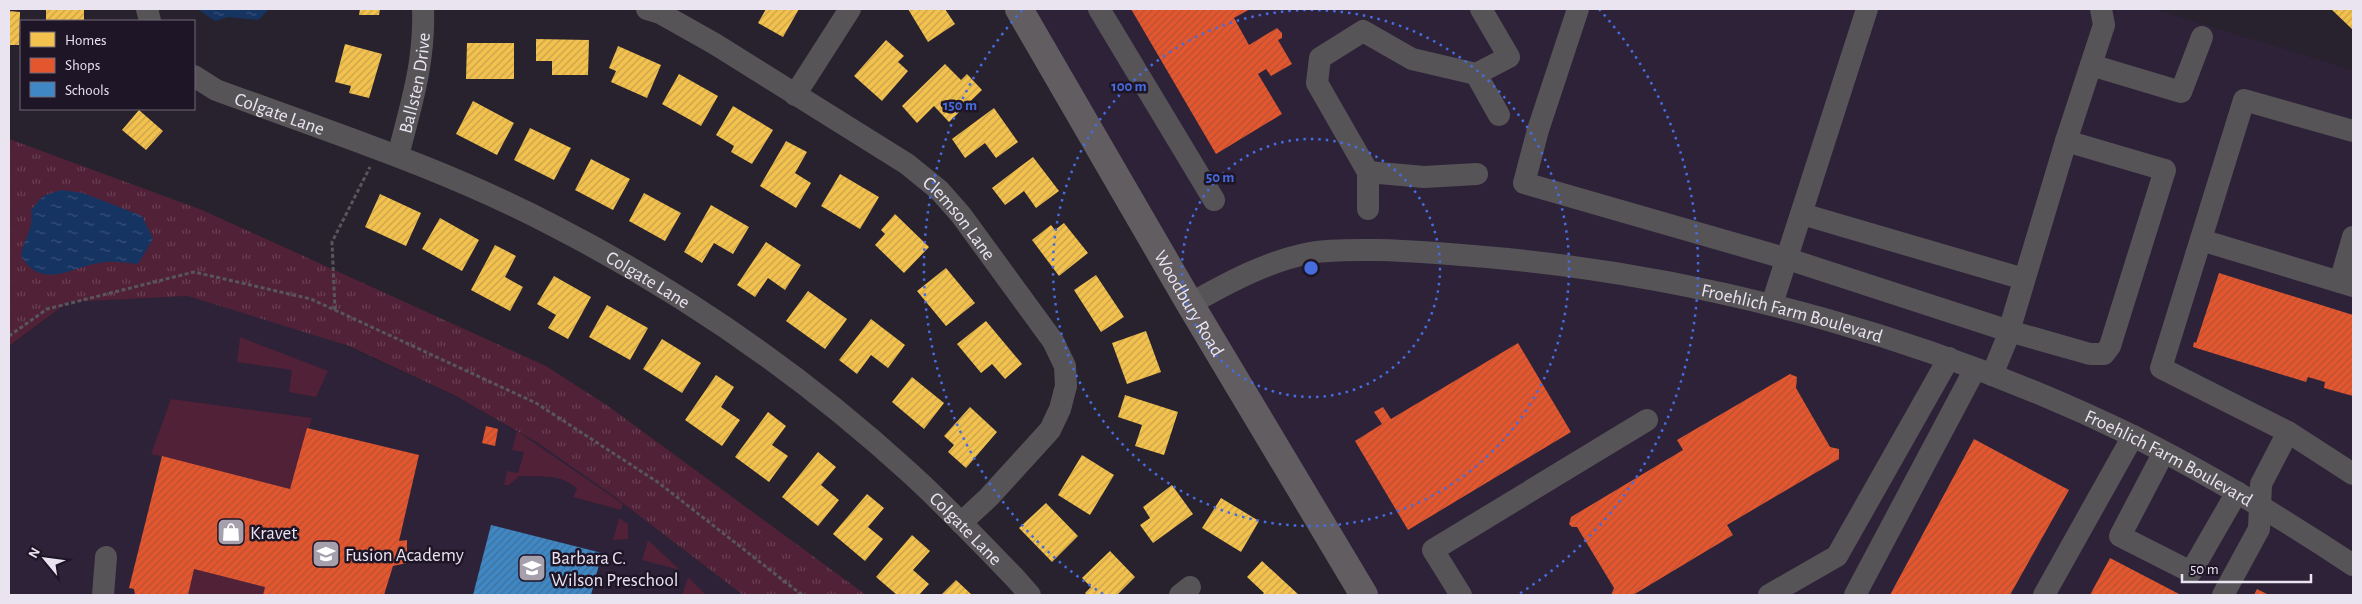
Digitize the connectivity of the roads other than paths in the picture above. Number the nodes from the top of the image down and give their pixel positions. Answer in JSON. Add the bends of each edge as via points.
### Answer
{"nodes":[{"id":1,"x":423,"y":9,"type":"edge"},
{"id":2,"x":647,"y":9,"type":"edge"},
{"id":3,"x":850,"y":9,"type":"edge"},
{"id":4,"x":1019,"y":9,"type":"edge"},
{"id":5,"x":1099,"y":9,"type":"edge"},
{"id":6,"x":1481,"y":9,"type":"edge"},
{"id":7,"x":1578,"y":9,"type":"edge"},
{"id":8,"x":1867,"y":9,"type":"edge"},
{"id":9,"x":2101,"y":9,"type":"edge"},
{"id":10,"x":2202,"y":37,"type":"dead end"},
{"id":11,"x":2091,"y":66,"type":"junction"},
{"id":12,"x":1476,"y":74,"type":"junction"},
{"id":13,"x":195,"y":77,"type":"edge"},
{"id":14,"x":795,"y":95,"type":"junction"},
{"id":15,"x":1500,"y":115,"type":"dead end"},
{"id":16,"x":2353,"y":131,"type":"edge"},
{"id":17,"x":2066,"y":141,"type":"junction"},
{"id":18,"x":388,"y":153,"type":"junction"},
{"id":19,"x":1368,"y":172,"type":"junction"},
{"id":20,"x":1477,"y":174,"type":"dead end"},
{"id":21,"x":1214,"y":200,"type":"dead end"},
{"id":22,"x":1368,"y":209,"type":"dead end"},
{"id":23,"x":1802,"y":214,"type":"junction"},
{"id":24,"x":2353,"y":237,"type":"edge"},
{"id":25,"x":2201,"y":240,"type":"junction"},
{"id":26,"x":1788,"y":259,"type":"junction"},
{"id":27,"x":2024,"y":279,"type":"junction"},
{"id":28,"x":2346,"y":284,"type":"edge"},
{"id":29,"x":1190,"y":304,"type":"junction"},
{"id":30,"x":1772,"y":304,"type":"junction"},
{"id":31,"x":2009,"y":331,"type":"junction"},
{"id":32,"x":1949,"y":358,"type":"junction"},
{"id":33,"x":1984,"y":372,"type":"junction"},
{"id":34,"x":1647,"y":420,"type":"dead end"},
{"id":35,"x":2288,"y":432,"type":"junction"},
{"id":36,"x":2133,"y":436,"type":"junction"},
{"id":37,"x":2164,"y":452,"type":"junction"},
{"id":38,"x":2353,"y":474,"type":"edge"},
{"id":39,"x":2237,"y":492,"type":"junction"},
{"id":40,"x":2260,"y":506,"type":"junction"},
{"id":41,"x":961,"y":523,"type":"junction"},
{"id":42,"x":106,"y":557,"type":"dead end"},
{"id":43,"x":2353,"y":565,"type":"edge"},
{"id":44,"x":103,"y":595,"type":"edge"},
{"id":45,"x":1030,"y":595,"type":"edge"},
{"id":46,"x":1364,"y":595,"type":"edge"},
{"id":47,"x":1461,"y":595,"type":"edge"},
{"id":48,"x":1769,"y":595,"type":"edge"},
{"id":49,"x":1855,"y":595,"type":"edge"},
{"id":50,"x":2044,"y":595,"type":"edge"},
{"id":51,"x":2223,"y":595,"type":"edge"}],
"edges":[{"from":1,"to":18,"type":"street","name":"Ballsten Drive","via":[[419,74]]},
{"from":2,"to":14,"type":"street","name":"Clemson Lane","via":[[715,44]]},
{"from":3,"to":14,"type":"street"},
{"from":4,"to":29,"type":"main road","name":"Woodbury Road"},
{"from":5,"to":21,"type":"street"},
{"from":6,"to":12,"type":"street","via":[[1509,57]]},
{"from":7,"to":26,"type":"street","via":[[1524,183]]},
{"from":8,"to":23,"type":"street"},
{"from":9,"to":11,"type":"street","via":[[2104,25]]},
{"from":10,"to":11,"type":"street","via":[[2181,92]]},
{"from":11,"to":17,"type":"street"},
{"from":12,"to":15,"type":"street"},
{"from":12,"to":19,"type":"street","via":[[1412,59],[1363,31],[1320,58],[1317,83]]},
{"from":13,"to":18,"type":"street","name":"Colgate Lane","via":[[216,90]]},
{"from":14,"to":41,"type":"street","name":"Clemson Lane","via":[[907,164],[939,190],[1030,307],[1065,366],[1066,386],[1050,430]]},
{"from":16,"to":25,"type":"street","via":[[2244,100]]},
{"from":17,"to":27,"type":"street"},
{"from":17,"to":31,"type":"street","via":[[2165,170],[2110,346],[2104,354],[2090,354]]},
{"from":18,"to":41,"type":"street","name":"Colgate Lane","via":[[497,198],[556,227],[698,309],[850,422],[911,474]]},
{"from":19,"to":20,"type":"street","via":[[1424,177]]},
{"from":19,"to":22,"type":"street"},
{"from":23,"to":26,"type":"street"},
{"from":23,"to":27,"type":"street"},
{"from":24,"to":28,"type":"street"},
{"from":25,"to":28,"type":"street"},
{"from":25,"to":35,"type":"street","via":[[2161,368]]},
{"from":26,"to":30,"type":"street"},
{"from":26,"to":31,"type":"street"},
{"from":27,"to":31,"type":"street"},
{"from":29,"to":30,"type":"street","name":"Froehlich Farm Boulevard","via":[[1275,263],[1309,253],[1340,250],[1427,251],[1572,265]]},
{"from":29,"to":46,"type":"main road","name":"Woodbury Road"},
{"from":30,"to":32,"type":"street","name":"Froehlich Farm Boulevard"},
{"from":31,"to":33,"type":"street"},
{"from":32,"to":33,"type":"street","name":"Froehlich Farm Boulevard"},
{"from":32,"to":48,"type":"street","via":[[1837,556]]},
{"from":33,"to":36,"type":"street","name":"Froehlich Farm Boulevard"},
{"from":33,"to":49,"type":"street"},
{"from":34,"to":47,"type":"street","via":[[1433,550]]},
{"from":35,"to":38,"type":"street"},
{"from":35,"to":40,"type":"street","via":[[2261,484]]},
{"from":36,"to":37,"type":"street","name":"Froehlich Farm Boulevard"},
{"from":36,"to":50,"type":"street"},
{"from":37,"to":39,"type":"street","name":"Froehlich Farm Boulevard"},
{"from":37,"to":39,"type":"street","via":[[2120,536],[2191,572]]},
{"from":39,"to":40,"type":"street","name":"Froehlich Farm Boulevard"},
{"from":40,"to":43,"type":"street","name":"Froehlich Farm Boulevard"},
{"from":40,"to":51,"type":"street","via":[[2259,529]]},
{"from":41,"to":45,"type":"street","name":"Colgate Lane"},
{"from":42,"to":44,"type":"street"}]}
